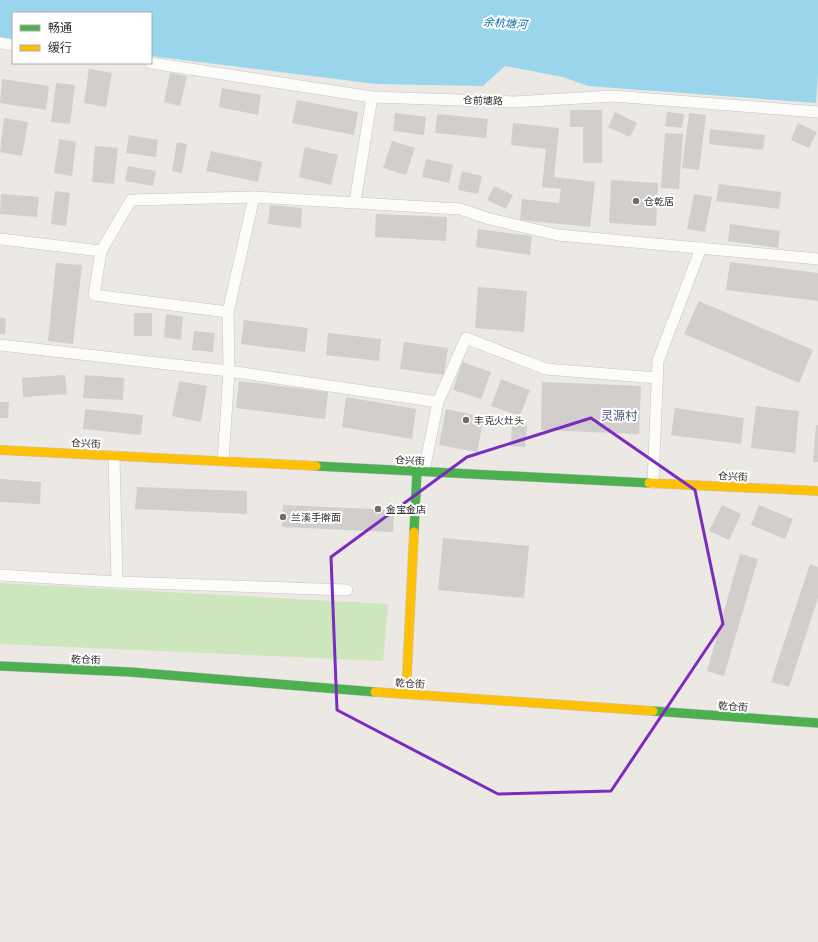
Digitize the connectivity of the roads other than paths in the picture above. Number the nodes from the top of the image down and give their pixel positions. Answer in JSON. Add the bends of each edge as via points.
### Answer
{"nodes":[{"id":1,"x":0,"y":43,"type":"edge"},
{"id":2,"x":12,"y":44,"type":"edge"},
{"id":3,"x":152,"y":63,"type":"edge"},
{"id":4,"x":372,"y":97,"type":"junction"},
{"id":5,"x":818,"y":112,"type":"edge"},
{"id":6,"x":254,"y":197,"type":"junction"},
{"id":7,"x":356,"y":202,"type":"junction"},
{"id":8,"x":0,"y":239,"type":"edge"},
{"id":9,"x":701,"y":248,"type":"junction"},
{"id":10,"x":101,"y":251,"type":"junction"},
{"id":11,"x":818,"y":259,"type":"edge"},
{"id":12,"x":228,"y":312,"type":"junction"},
{"id":13,"x":0,"y":345,"type":"edge"},
{"id":14,"x":228,"y":371,"type":"junction"},
{"id":15,"x":657,"y":378,"type":"junction"},
{"id":16,"x":438,"y":402,"type":"junction"},
{"id":17,"x":0,"y":450,"type":"edge"},
{"id":18,"x":114,"y":456,"type":"junction"},
{"id":19,"x":223,"y":461,"type":"junction"},
{"id":20,"x":420,"y":471,"type":"junction"},
{"id":21,"x":653,"y":483,"type":"junction"},
{"id":22,"x":818,"y":492,"type":"edge"},
{"id":23,"x":0,"y":575,"type":"edge"},
{"id":24,"x":117,"y":582,"type":"junction"},
{"id":25,"x":347,"y":590,"type":"dead end"},
{"id":26,"x":0,"y":666,"type":"edge"},
{"id":27,"x":406,"y":694,"type":"junction"},
{"id":28,"x":818,"y":722,"type":"edge"}],
"edges":[{"from":1,"to":2,"type":"lane"},
{"from":3,"to":4,"type":"lane","name":"仓前塘路"},
{"from":4,"to":5,"type":"lane","name":"仓前塘路","via":[[514,102],[613,96]]},
{"from":4,"to":7,"type":"lane"},
{"from":6,"to":7,"type":"lane"},
{"from":6,"to":10,"type":"lane","via":[[131,200]]},
{"from":6,"to":12,"type":"lane"},
{"from":7,"to":9,"type":"lane","via":[[460,209],[558,235]]},
{"from":8,"to":10,"type":"lane"},
{"from":9,"to":11,"type":"lane"},
{"from":9,"to":15,"type":"lane","via":[[658,361]]},
{"from":10,"to":12,"type":"lane","via":[[94,295]]},
{"from":12,"to":14,"type":"lane"},
{"from":13,"to":14,"type":"lane"},
{"from":14,"to":16,"type":"lane"},
{"from":14,"to":19,"type":"lane"},
{"from":15,"to":16,"type":"lane","via":[[546,369],[466,338]]},
{"from":15,"to":21,"type":"lane"},
{"from":16,"to":20,"type":"lane"},
{"from":17,"to":18,"type":"street","name":"仓兴街"},
{"from":18,"to":19,"type":"street","name":"仓兴街"},
{"from":18,"to":24,"type":"lane"},
{"from":19,"to":20,"type":"street","name":"仓兴街"},
{"from":20,"to":21,"type":"street","name":"仓兴街"},
{"from":20,"to":27,"type":"street"},
{"from":21,"to":22,"type":"street","name":"仓兴街"},
{"from":23,"to":24,"type":"lane"},
{"from":24,"to":25,"type":"lane"},
{"from":26,"to":27,"type":"street","name":"乾仓街","via":[[130,672]]},
{"from":27,"to":28,"type":"street","name":"乾仓街"}]}
